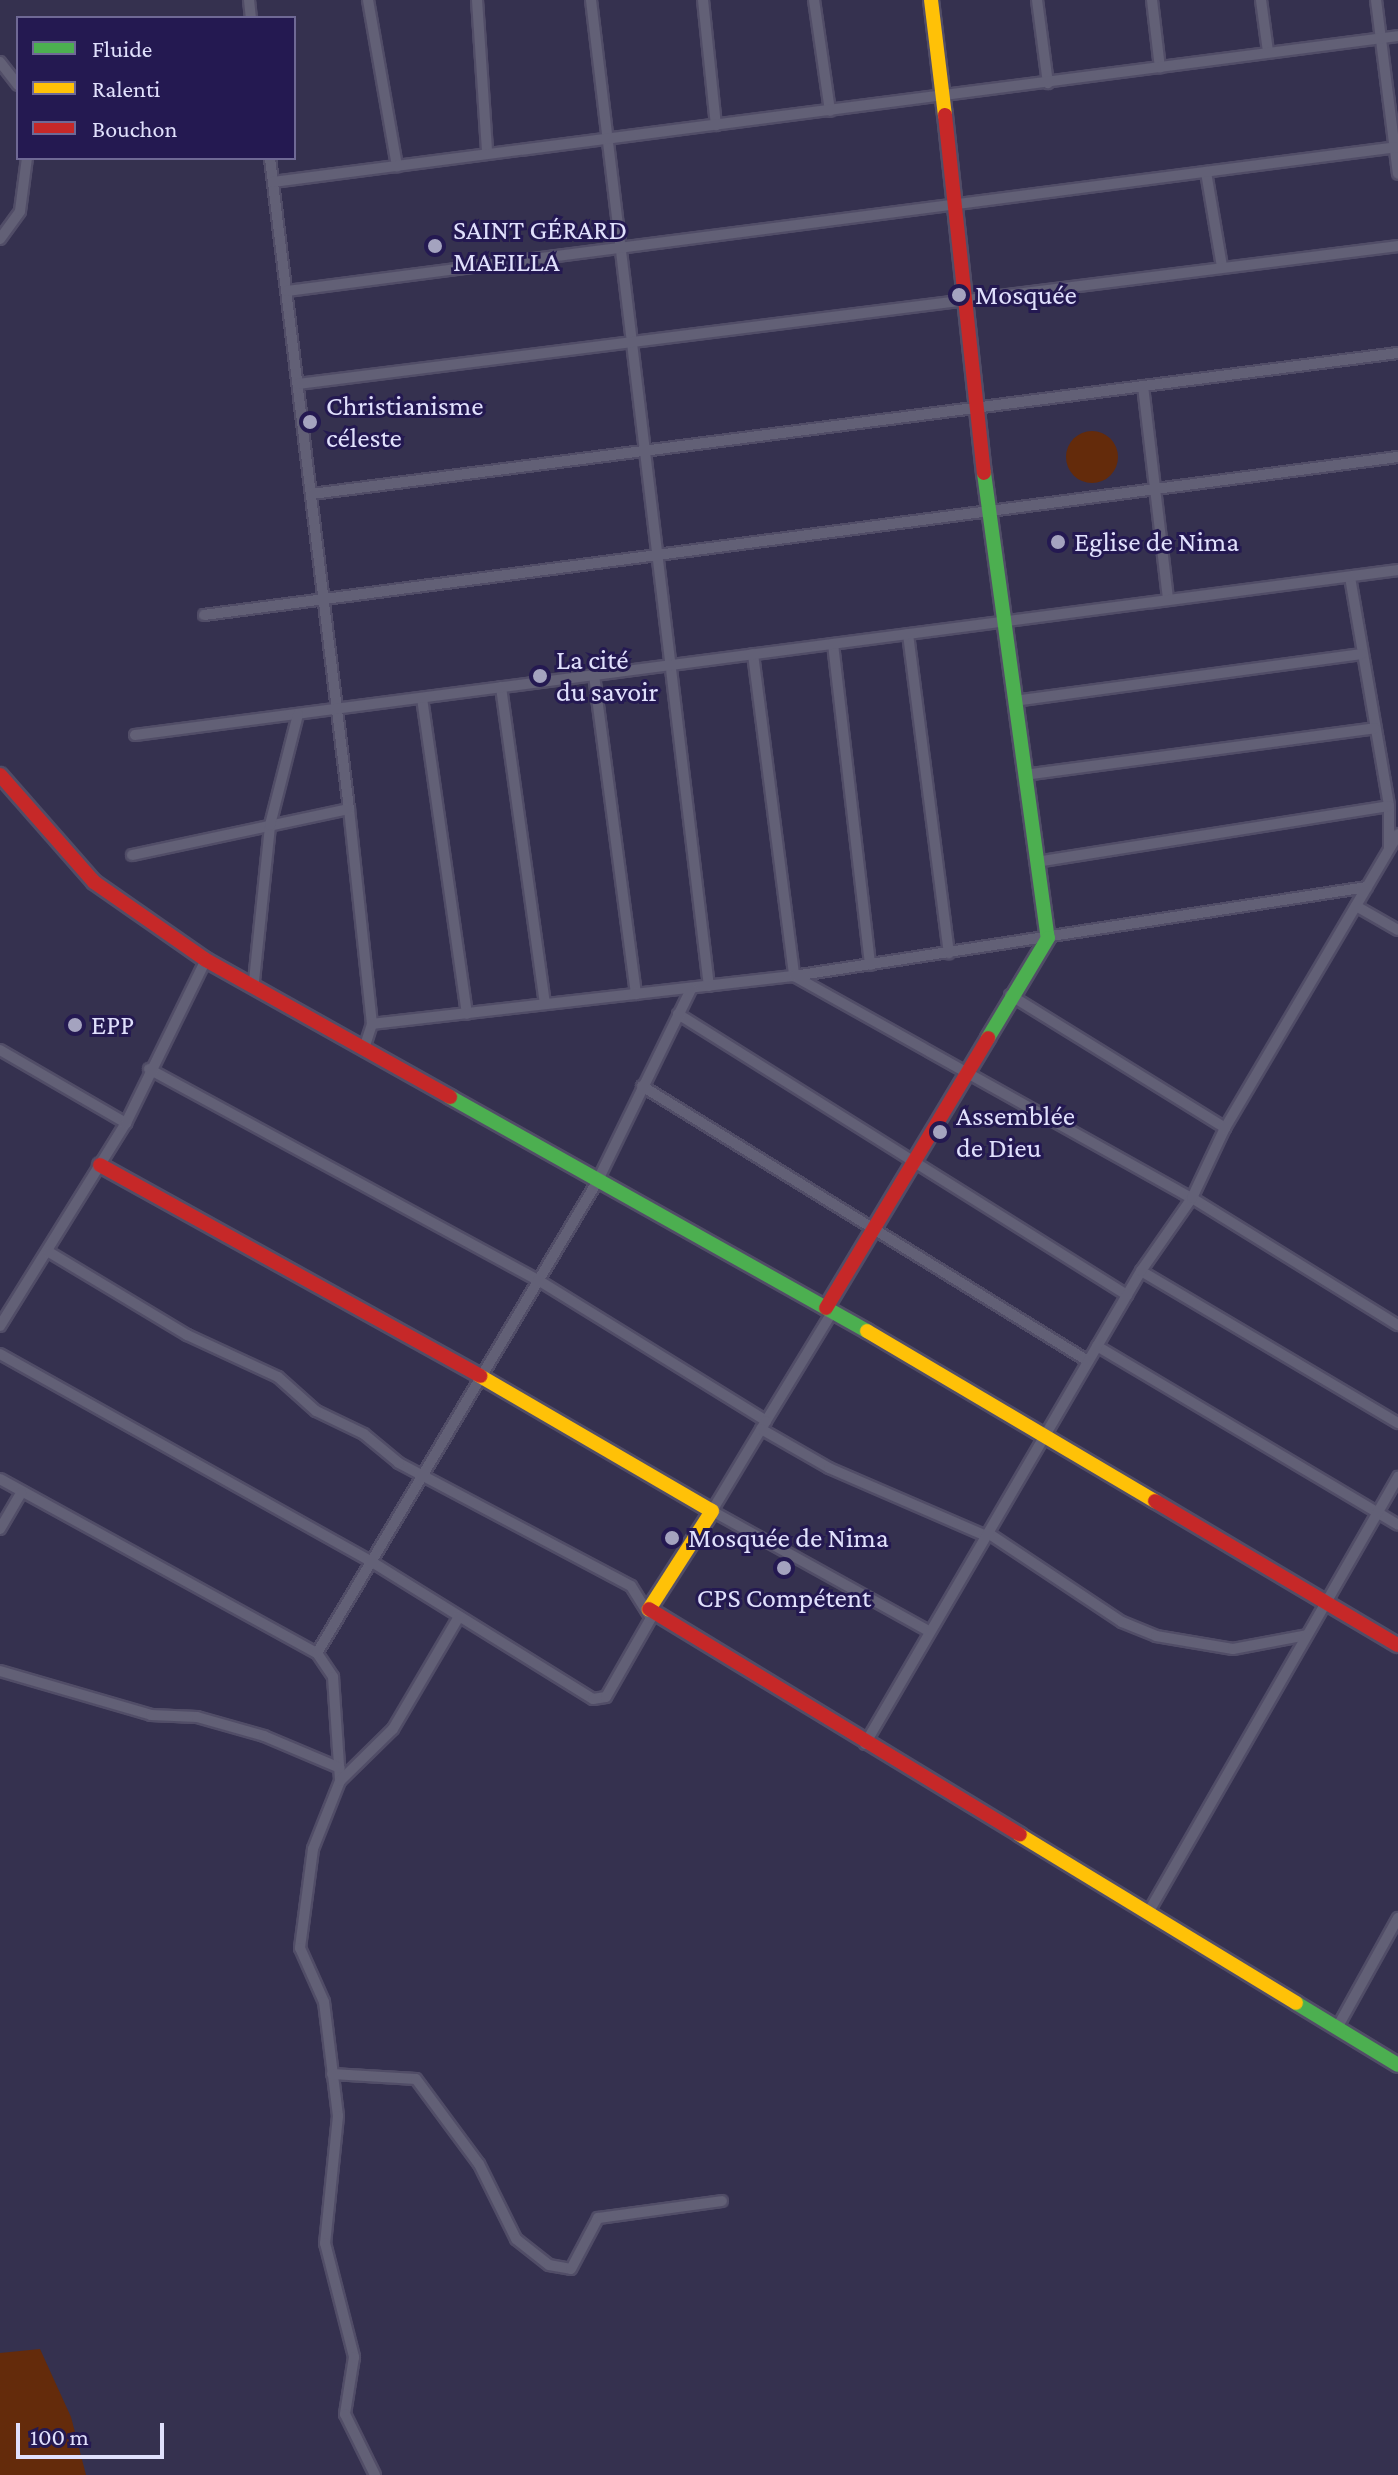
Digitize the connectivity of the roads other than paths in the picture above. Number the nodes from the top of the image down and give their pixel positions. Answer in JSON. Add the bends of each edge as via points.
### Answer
{"nodes":[{"id":1,"x":368,"y":0,"type":"edge"},
{"id":2,"x":477,"y":0,"type":"edge"},
{"id":3,"x":591,"y":0,"type":"edge"},
{"id":4,"x":703,"y":0,"type":"edge"},
{"id":5,"x":814,"y":0,"type":"edge"},
{"id":6,"x":931,"y":0,"type":"edge"},
{"id":7,"x":1037,"y":0,"type":"edge"},
{"id":8,"x":1152,"y":0,"type":"edge"},
{"id":9,"x":1261,"y":0,"type":"edge"},
{"id":10,"x":1376,"y":0,"type":"edge"},
{"id":11,"x":1398,"y":36,"type":"edge"},
{"id":12,"x":1381,"y":39,"type":"junction"},
{"id":13,"x":1268,"y":52,"type":"junction"},
{"id":14,"x":0,"y":62,"type":"edge"},
{"id":15,"x":1160,"y":68,"type":"junction"},
{"id":16,"x":16,"y":82,"type":"edge"},
{"id":17,"x":1048,"y":83,"type":"junction"},
{"id":18,"x":942,"y":93,"type":"junction"},
{"id":19,"x":830,"y":111,"type":"junction"},
{"id":20,"x":716,"y":125,"type":"junction"},
{"id":21,"x":605,"y":138,"type":"junction"},
{"id":22,"x":1396,"y":148,"type":"edge"},
{"id":23,"x":487,"y":151,"type":"junction"},
{"id":24,"x":27,"y":160,"type":"edge"},
{"id":25,"x":270,"y":160,"type":"edge"},
{"id":26,"x":397,"y":166,"type":"junction"},
{"id":27,"x":1206,"y":172,"type":"junction"},
{"id":28,"x":1398,"y":174,"type":"edge"},
{"id":29,"x":273,"y":182,"type":"junction"},
{"id":30,"x":956,"y":205,"type":"junction"},
{"id":31,"x":0,"y":239,"type":"edge"},
{"id":32,"x":1398,"y":246,"type":"edge"},
{"id":33,"x":616,"y":248,"type":"junction"},
{"id":34,"x":1222,"y":267,"type":"junction"},
{"id":35,"x":287,"y":291,"type":"junction"},
{"id":36,"x":961,"y":302,"type":"junction"},
{"id":37,"x":627,"y":344,"type":"junction"},
{"id":38,"x":1398,"y":353,"type":"edge"},
{"id":39,"x":298,"y":384,"type":"junction"},
{"id":40,"x":1143,"y":386,"type":"junction"},
{"id":41,"x":975,"y":407,"type":"junction"},
{"id":42,"x":641,"y":450,"type":"junction"},
{"id":43,"x":1398,"y":457,"type":"edge"},
{"id":44,"x":1155,"y":490,"type":"junction"},
{"id":45,"x":312,"y":494,"type":"junction"},
{"id":46,"x":989,"y":511,"type":"junction"},
{"id":47,"x":657,"y":555,"type":"junction"},
{"id":48,"x":1398,"y":570,"type":"edge"},
{"id":49,"x":1350,"y":577,"type":"junction"},
{"id":50,"x":324,"y":596,"type":"junction"},
{"id":51,"x":1168,"y":600,"type":"junction"},
{"id":52,"x":204,"y":615,"type":"dead end"},
{"id":53,"x":1004,"y":622,"type":"junction"},
{"id":54,"x":908,"y":634,"type":"junction"},
{"id":55,"x":833,"y":644,"type":"junction"},
{"id":56,"x":753,"y":654,"type":"junction"},
{"id":57,"x":1362,"y":654,"type":"junction"},
{"id":58,"x":673,"y":665,"type":"junction"},
{"id":59,"x":594,"y":675,"type":"junction"},
{"id":60,"x":501,"y":687,"type":"junction"},
{"id":61,"x":422,"y":698,"type":"junction"},
{"id":62,"x":1014,"y":701,"type":"junction"},
{"id":63,"x":338,"y":709,"type":"junction"},
{"id":64,"x":298,"y":714,"type":"junction"},
{"id":65,"x":1375,"y":728,"type":"junction"},
{"id":66,"x":135,"y":735,"type":"dead end"},
{"id":67,"x":0,"y":775,"type":"edge"},
{"id":68,"x":1024,"y":775,"type":"junction"},
{"id":69,"x":1389,"y":806,"type":"junction"},
{"id":70,"x":349,"y":809,"type":"junction"},
{"id":71,"x":270,"y":825,"type":"junction"},
{"id":72,"x":1398,"y":834,"type":"edge"},
{"id":73,"x":1389,"y":850,"type":"junction"},
{"id":74,"x":132,"y":855,"type":"dead end"},
{"id":75,"x":1036,"y":862,"type":"junction"},
{"id":76,"x":1367,"y":887,"type":"junction"},
{"id":77,"x":1356,"y":906,"type":"junction"},
{"id":78,"x":1398,"y":930,"type":"edge"},
{"id":79,"x":1048,"y":938,"type":"junction"},
{"id":80,"x":949,"y":953,"type":"junction"},
{"id":81,"x":206,"y":960,"type":"junction"},
{"id":82,"x":870,"y":965,"type":"junction"},
{"id":83,"x":794,"y":976,"type":"junction"},
{"id":84,"x":254,"y":981,"type":"junction"},
{"id":85,"x":709,"y":986,"type":"junction"},
{"id":86,"x":691,"y":989,"type":"junction"},
{"id":87,"x":636,"y":994,"type":"junction"},
{"id":88,"x":1010,"y":995,"type":"junction"},
{"id":89,"x":545,"y":1004,"type":"junction"},
{"id":90,"x":467,"y":1014,"type":"junction"},
{"id":91,"x":678,"y":1014,"type":"junction"},
{"id":92,"x":372,"y":1024,"type":"junction"},
{"id":93,"x":364,"y":1049,"type":"junction"},
{"id":94,"x":0,"y":1050,"type":"edge"},
{"id":95,"x":149,"y":1069,"type":"junction"},
{"id":96,"x":965,"y":1075,"type":"junction"},
{"id":97,"x":642,"y":1086,"type":"junction"},
{"id":98,"x":126,"y":1123,"type":"junction"},
{"id":99,"x":1225,"y":1128,"type":"junction"},
{"id":100,"x":912,"y":1160,"type":"junction"},
{"id":101,"x":100,"y":1165,"type":"junction"},
{"id":102,"x":597,"y":1182,"type":"junction"},
{"id":103,"x":1192,"y":1198,"type":"junction"},
{"id":104,"x":872,"y":1228,"type":"junction"},
{"id":105,"x":49,"y":1252,"type":"junction"},
{"id":106,"x":1141,"y":1271,"type":"junction"},
{"id":107,"x":538,"y":1280,"type":"junction"},
{"id":108,"x":1127,"y":1295,"type":"junction"},
{"id":109,"x":830,"y":1309,"type":"junction"},
{"id":110,"x":1398,"y":1325,"type":"edge"},
{"id":111,"x":0,"y":1326,"type":"edge"},
{"id":112,"x":1097,"y":1346,"type":"junction"},
{"id":113,"x":0,"y":1354,"type":"edge"},
{"id":114,"x":1088,"y":1361,"type":"junction"},
{"id":115,"x":480,"y":1376,"type":"junction"},
{"id":116,"x":1398,"y":1423,"type":"edge"},
{"id":117,"x":763,"y":1425,"type":"junction"},
{"id":118,"x":1044,"y":1435,"type":"junction"},
{"id":119,"x":425,"y":1473,"type":"junction"},
{"id":120,"x":1398,"y":1477,"type":"edge"},
{"id":121,"x":0,"y":1479,"type":"edge"},
{"id":122,"x":21,"y":1493,"type":"junction"},
{"id":123,"x":722,"y":1496,"type":"junction"},
{"id":124,"x":698,"y":1497,"type":"junction"},
{"id":125,"x":712,"y":1511,"type":"junction"},
{"id":126,"x":1377,"y":1512,"type":"junction"},
{"id":127,"x":1398,"y":1525,"type":"edge"},
{"id":128,"x":0,"y":1529,"type":"edge"},
{"id":129,"x":987,"y":1535,"type":"junction"},
{"id":130,"x":372,"y":1562,"type":"junction"},
{"id":131,"x":1323,"y":1603,"type":"junction"},
{"id":132,"x":646,"y":1607,"type":"junction"},
{"id":133,"x":458,"y":1618,"type":"junction"},
{"id":134,"x":930,"y":1632,"type":"junction"},
{"id":135,"x":1307,"y":1635,"type":"junction"},
{"id":136,"x":1398,"y":1645,"type":"edge"},
{"id":137,"x":317,"y":1653,"type":"junction"},
{"id":138,"x":0,"y":1671,"type":"edge"},
{"id":139,"x":865,"y":1744,"type":"junction"},
{"id":140,"x":340,"y":1768,"type":"junction"},
{"id":141,"x":340,"y":1781,"type":"junction"},
{"id":142,"x":1148,"y":1913,"type":"junction"},
{"id":143,"x":1398,"y":1918,"type":"edge"},
{"id":144,"x":1337,"y":2028,"type":"junction"},
{"id":145,"x":1398,"y":2065,"type":"edge"},
{"id":146,"x":332,"y":2074,"type":"junction"},
{"id":147,"x":722,"y":2201,"type":"dead end"},
{"id":148,"x":375,"y":2475,"type":"edge"}],
"edges":[{"from":1,"to":26,"type":"street"},
{"from":2,"to":23,"type":"street"},
{"from":3,"to":21,"type":"street"},
{"from":4,"to":20,"type":"street"},
{"from":5,"to":19,"type":"street"},
{"from":6,"to":18,"type":"street"},
{"from":7,"to":17,"type":"street"},
{"from":8,"to":15,"type":"street"},
{"from":9,"to":13,"type":"street"},
{"from":10,"to":12,"type":"street"},
{"from":11,"to":12,"type":"street"},
{"from":12,"to":13,"type":"street"},
{"from":12,"to":22,"type":"street"},
{"from":13,"to":15,"type":"street"},
{"from":14,"to":16,"type":"street"},
{"from":15,"to":17,"type":"street"},
{"from":17,"to":18,"type":"street"},
{"from":18,"to":19,"type":"street"},
{"from":18,"to":30,"type":"street"},
{"from":19,"to":20,"type":"street"},
{"from":20,"to":21,"type":"street"},
{"from":21,"to":23,"type":"street"},
{"from":21,"to":33,"type":"street"},
{"from":22,"to":27,"type":"street"},
{"from":22,"to":28,"type":"street"},
{"from":23,"to":26,"type":"street"},
{"from":24,"to":31,"type":"street","via":[[20,211]]},
{"from":25,"to":29,"type":"street"},
{"from":26,"to":29,"type":"street"},
{"from":27,"to":30,"type":"street"},
{"from":27,"to":34,"type":"street"},
{"from":29,"to":35,"type":"street"},
{"from":30,"to":33,"type":"street"},
{"from":30,"to":36,"type":"street"},
{"from":32,"to":34,"type":"street"},
{"from":33,"to":35,"type":"street"},
{"from":33,"to":37,"type":"street"},
{"from":34,"to":36,"type":"street"},
{"from":35,"to":39,"type":"street"},
{"from":36,"to":37,"type":"street"},
{"from":36,"to":41,"type":"street"},
{"from":37,"to":39,"type":"street"},
{"from":37,"to":42,"type":"street"},
{"from":38,"to":40,"type":"street"},
{"from":39,"to":45,"type":"street"},
{"from":40,"to":41,"type":"street"},
{"from":40,"to":44,"type":"street"},
{"from":41,"to":42,"type":"street"},
{"from":41,"to":46,"type":"street"},
{"from":42,"to":45,"type":"street"},
{"from":42,"to":47,"type":"street"},
{"from":43,"to":44,"type":"street"},
{"from":44,"to":46,"type":"street"},
{"from":44,"to":51,"type":"street"},
{"from":45,"to":50,"type":"street"},
{"from":46,"to":47,"type":"street"},
{"from":46,"to":53,"type":"street"},
{"from":47,"to":50,"type":"street"},
{"from":47,"to":58,"type":"street"},
{"from":48,"to":49,"type":"street"},
{"from":49,"to":51,"type":"street"},
{"from":49,"to":57,"type":"street"},
{"from":50,"to":52,"type":"street"},
{"from":50,"to":63,"type":"street"},
{"from":51,"to":53,"type":"street"},
{"from":53,"to":54,"type":"street"},
{"from":53,"to":62,"type":"street"},
{"from":54,"to":55,"type":"street"},
{"from":54,"to":80,"type":"street"},
{"from":55,"to":56,"type":"street"},
{"from":55,"to":82,"type":"street"},
{"from":56,"to":58,"type":"street"},
{"from":56,"to":83,"type":"street"},
{"from":57,"to":62,"type":"street"},
{"from":57,"to":65,"type":"street"},
{"from":58,"to":59,"type":"street"},
{"from":58,"to":85,"type":"street"},
{"from":59,"to":60,"type":"street"},
{"from":59,"to":87,"type":"street"},
{"from":60,"to":61,"type":"street"},
{"from":60,"to":89,"type":"street"},
{"from":61,"to":63,"type":"street"},
{"from":61,"to":90,"type":"street"},
{"from":62,"to":68,"type":"street"},
{"from":63,"to":64,"type":"street"},
{"from":63,"to":70,"type":"street"},
{"from":64,"to":66,"type":"street"},
{"from":64,"to":71,"type":"street"},
{"from":65,"to":68,"type":"street"},
{"from":65,"to":69,"type":"street"},
{"from":67,"to":81,"type":"street","via":[[94,882]]},
{"from":68,"to":75,"type":"street"},
{"from":69,"to":73,"type":"street"},
{"from":69,"to":75,"type":"street"},
{"from":70,"to":71,"type":"street"},
{"from":70,"to":92,"type":"street"},
{"from":71,"to":74,"type":"street"},
{"from":71,"to":84,"type":"street"},
{"from":72,"to":73,"type":"street"},
{"from":73,"to":76,"type":"street"},
{"from":75,"to":79,"type":"street"},
{"from":76,"to":77,"type":"street"},
{"from":76,"to":79,"type":"street"},
{"from":77,"to":78,"type":"street"},
{"from":77,"to":99,"type":"street"},
{"from":79,"to":80,"type":"street"},
{"from":79,"to":88,"type":"street"},
{"from":80,"to":82,"type":"street"},
{"from":81,"to":84,"type":"street"},
{"from":81,"to":95,"type":"street"},
{"from":82,"to":83,"type":"street"},
{"from":83,"to":85,"type":"street"},
{"from":83,"to":96,"type":"street"},
{"from":84,"to":93,"type":"street"},
{"from":85,"to":86,"type":"street"},
{"from":86,"to":87,"type":"street"},
{"from":86,"to":91,"type":"street"},
{"from":87,"to":89,"type":"street"},
{"from":88,"to":96,"type":"street"},
{"from":88,"to":99,"type":"street"},
{"from":89,"to":90,"type":"street"},
{"from":90,"to":92,"type":"street"},
{"from":91,"to":97,"type":"street"},
{"from":91,"to":100,"type":"street"},
{"from":92,"to":93,"type":"street"},
{"from":93,"to":102,"type":"street"},
{"from":94,"to":98,"type":"street"},
{"from":95,"to":98,"type":"street"},
{"from":95,"to":107,"type":"street"},
{"from":96,"to":100,"type":"street"},
{"from":96,"to":103,"type":"street"},
{"from":97,"to":102,"type":"street"},
{"from":97,"to":104,"type":"street"},
{"from":98,"to":101,"type":"street"},
{"from":99,"to":103,"type":"street"},
{"from":100,"to":104,"type":"street"},
{"from":100,"to":108,"type":"street"},
{"from":101,"to":105,"type":"street"},
{"from":101,"to":115,"type":"street"},
{"from":102,"to":107,"type":"street"},
{"from":102,"to":109,"type":"street"},
{"from":103,"to":106,"type":"street"},
{"from":103,"to":110,"type":"street"},
{"from":104,"to":109,"type":"street"},
{"from":104,"to":114,"type":"street"},
{"from":105,"to":111,"type":"street"},
{"from":105,"to":119,"type":"street","via":[[187,1335],[278,1377],[316,1411]]},
{"from":106,"to":108,"type":"street"},
{"from":106,"to":116,"type":"street"},
{"from":107,"to":115,"type":"street"},
{"from":107,"to":117,"type":"street"},
{"from":108,"to":112,"type":"street"},
{"from":109,"to":117,"type":"street"},
{"from":109,"to":118,"type":"street"},
{"from":112,"to":114,"type":"street"},
{"from":112,"to":126,"type":"street"},
{"from":113,"to":130,"type":"street"},
{"from":114,"to":118,"type":"street"},
{"from":115,"to":119,"type":"street"},
{"from":115,"to":124,"type":"street"},
{"from":117,"to":123,"type":"street"},
{"from":117,"to":129,"type":"street","via":[[829,1468]]},
{"from":118,"to":129,"type":"street"},
{"from":118,"to":131,"type":"street"},
{"from":119,"to":130,"type":"street"},
{"from":119,"to":132,"type":"street","via":[[631,1586]]},
{"from":120,"to":126,"type":"street"},
{"from":121,"to":122,"type":"street"},
{"from":122,"to":128,"type":"street"},
{"from":122,"to":137,"type":"street"},
{"from":123,"to":124,"type":"street"},
{"from":123,"to":125,"type":"street"},
{"from":124,"to":125,"type":"street"},
{"from":125,"to":132,"type":"street"},
{"from":125,"to":134,"type":"street"},
{"from":126,"to":127,"type":"street"},
{"from":126,"to":131,"type":"street"},
{"from":129,"to":134,"type":"street"},
{"from":129,"to":135,"type":"street","via":[[1122,1622],[1156,1636],[1233,1649]]},
{"from":130,"to":133,"type":"street"},
{"from":130,"to":137,"type":"street"},
{"from":131,"to":135,"type":"street"},
{"from":131,"to":136,"type":"street"},
{"from":132,"to":133,"type":"street","via":[[651,1618],[600,1701]]},
{"from":132,"to":139,"type":"street"},
{"from":133,"to":141,"type":"street","via":[[393,1729]]},
{"from":134,"to":139,"type":"street"},
{"from":135,"to":142,"type":"street"},
{"from":137,"to":140,"type":"street","via":[[333,1677]]},
{"from":138,"to":140,"type":"street","via":[[151,1715],[197,1717],[264,1736]]},
{"from":139,"to":142,"type":"street"},
{"from":140,"to":141,"type":"street"},
{"from":141,"to":146,"type":"street","via":[[313,1849],[300,1948],[324,2002]]},
{"from":142,"to":144,"type":"street"},
{"from":143,"to":144,"type":"street"},
{"from":144,"to":145,"type":"street"},
{"from":146,"to":147,"type":"street","via":[[416,2079],[479,2164],[516,2239],[549,2265],[571,2269],[598,2218]]},
{"from":146,"to":148,"type":"street","via":[[339,2138],[325,2243],[354,2357],[345,2414]]}]}
